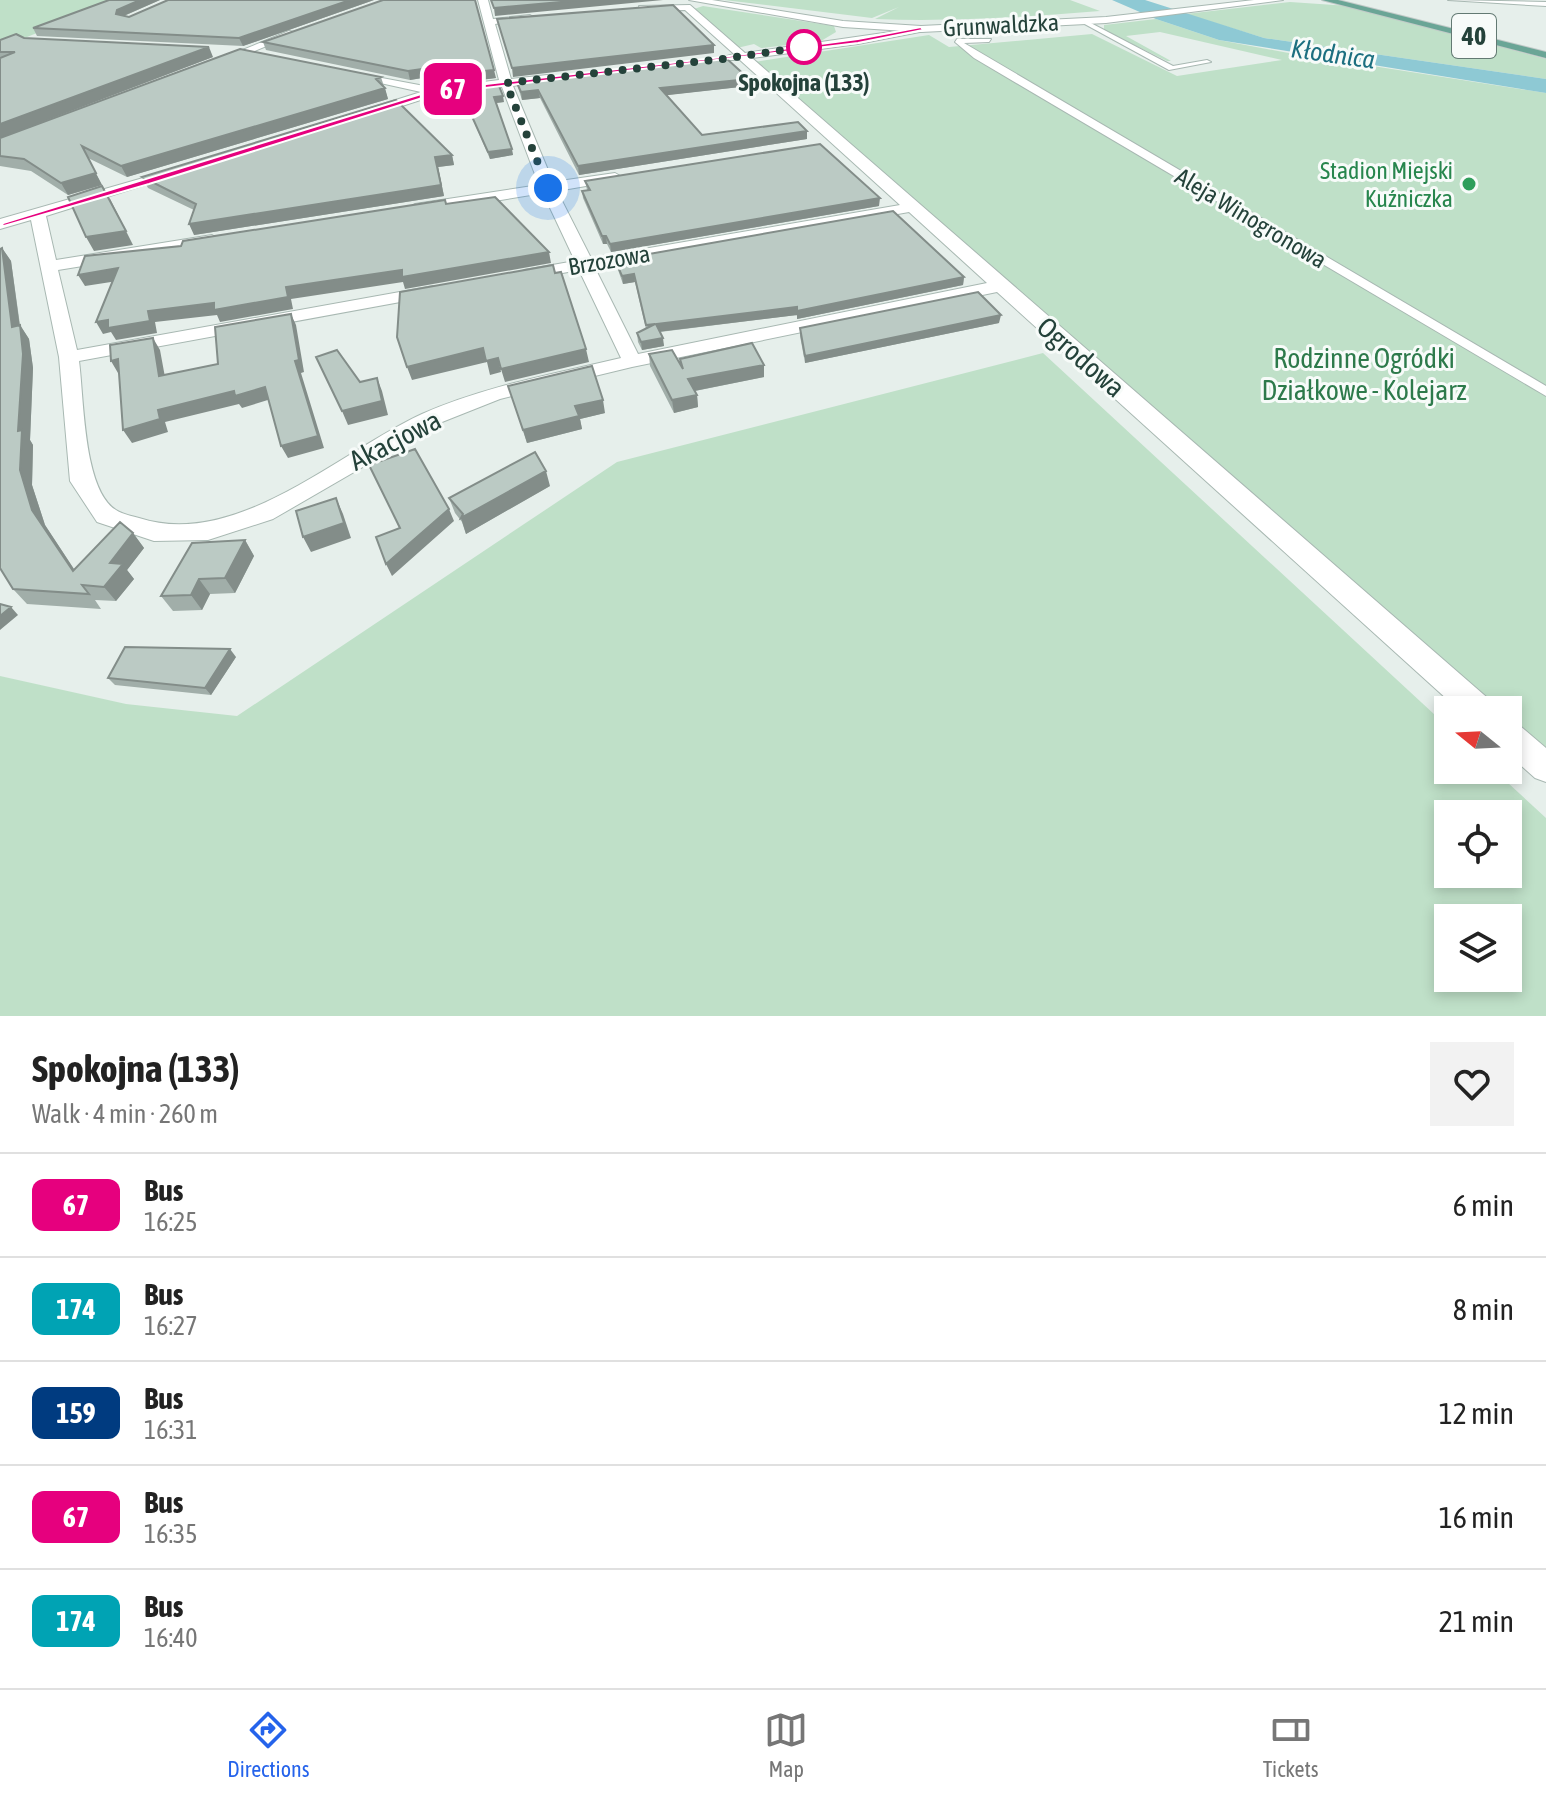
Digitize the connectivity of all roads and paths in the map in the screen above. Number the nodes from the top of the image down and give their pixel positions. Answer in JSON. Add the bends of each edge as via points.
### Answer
{"nodes":[{"id":1,"x":483,"y":0,"type":"edge"},
{"id":2,"x":1262,"y":0,"type":"edge"},
{"id":3,"x":1278,"y":0,"type":"edge"},
{"id":4,"x":1327,"y":0,"type":"edge"},
{"id":5,"x":1348,"y":0,"type":"edge"},
{"id":6,"x":1451,"y":0,"type":"edge"},
{"id":7,"x":1500,"y":1,"type":"edge"},
{"id":8,"x":688,"y":2,"type":"edge"},
{"id":9,"x":1546,"y":4,"type":"edge"},
{"id":10,"x":635,"y":9,"type":"edge"},
{"id":11,"x":547,"y":17,"type":"edge"},
{"id":12,"x":1083,"y":21,"type":"junction"},
{"id":13,"x":489,"y":22,"type":"junction"},
{"id":14,"x":852,"y":24,"type":"junction"},
{"id":15,"x":875,"y":26,"type":"junction"},
{"id":16,"x":952,"y":28,"type":"junction"},
{"id":17,"x":921,"y":29,"type":"junction"},
{"id":18,"x":303,"y":30,"type":"edge"},
{"id":19,"x":989,"y":40,"type":"dead end"},
{"id":20,"x":858,"y":41,"type":"junction"},
{"id":21,"x":958,"y":42,"type":"junction"},
{"id":22,"x":835,"y":44,"type":"junction"},
{"id":23,"x":1546,"y":48,"type":"edge"},
{"id":24,"x":211,"y":51,"type":"edge"},
{"id":25,"x":242,"y":52,"type":"junction"},
{"id":26,"x":1546,"y":55,"type":"edge"},
{"id":27,"x":741,"y":56,"type":"junction"},
{"id":28,"x":272,"y":58,"type":"edge"},
{"id":29,"x":722,"y":59,"type":"edge"},
{"id":30,"x":1207,"y":62,"type":"dead end"},
{"id":31,"x":202,"y":68,"type":"edge"},
{"id":32,"x":331,"y":71,"type":"edge"},
{"id":33,"x":559,"y":77,"type":"edge"},
{"id":34,"x":506,"y":83,"type":"junction"},
{"id":35,"x":434,"y":92,"type":"junction"},
{"id":36,"x":348,"y":120,"type":"edge"},
{"id":37,"x":841,"y":141,"type":"junction"},
{"id":38,"x":810,"y":146,"type":"edge"},
{"id":39,"x":195,"y":167,"type":"edge"},
{"id":40,"x":625,"y":175,"type":"edge"},
{"id":41,"x":548,"y":188,"type":"junction"},
{"id":42,"x":913,"y":207,"type":"junction"},
{"id":43,"x":392,"y":212,"type":"edge"},
{"id":44,"x":38,"y":215,"type":"junction"},
{"id":45,"x":0,"y":224,"type":"edge"},
{"id":46,"x":236,"y":237,"type":"edge"},
{"id":47,"x":583,"y":264,"type":"junction"},
{"id":48,"x":49,"y":266,"type":"junction"},
{"id":49,"x":507,"y":278,"type":"edge"},
{"id":50,"x":1000,"y":286,"type":"junction"},
{"id":51,"x":446,"y":289,"type":"edge"},
{"id":52,"x":69,"y":357,"type":"junction"},
{"id":53,"x":632,"y":361,"type":"junction"},
{"id":54,"x":1546,"y":392,"type":"edge"},
{"id":55,"x":1464,"y":696,"type":"edge"},
{"id":56,"x":1522,"y":747,"type":"edge"},
{"id":57,"x":1546,"y":768,"type":"edge"}],
"edges":[{"from":1,"to":13,"type":"street"},
{"from":2,"to":3,"type":"street","name":"Grunwaldzka"},
{"from":2,"to":12,"type":"street","name":"Grunwaldzka"},
{"from":4,"to":26,"type":"main road","number":"40"},
{"from":5,"to":23,"type":"main road","number":"40"},
{"from":6,"to":7,"type":"lane"},
{"from":7,"to":9,"type":"lane"},
{"from":8,"to":10,"type":"street","name":"Grunwaldzka"},
{"from":8,"to":14,"type":"street","name":"Grunwaldzka"},
{"from":8,"to":27,"type":"street","name":"Ogrodowa"},
{"from":11,"to":13,"type":"street"},
{"from":12,"to":16,"type":"street","name":"Grunwaldzka"},
{"from":12,"to":30,"type":"lane","via":[[1172,68]]},
{"from":13,"to":34,"type":"street"},
{"from":14,"to":15,"type":"street","name":"Grunwaldzka"},
{"from":14,"to":22,"type":"street"},
{"from":15,"to":17,"type":"street","name":"Grunwaldzka"},
{"from":15,"to":20,"type":"street"},
{"from":16,"to":17,"type":"street","name":"Grunwaldzka"},
{"from":16,"to":21,"type":"lane"},
{"from":17,"to":20,"type":"street"},
{"from":18,"to":25,"type":"street"},
{"from":19,"to":21,"type":"lane"},
{"from":20,"to":22,"type":"street"},
{"from":21,"to":54,"type":"lane","name":"Aleja Winogronowa"},
{"from":22,"to":27,"type":"street"},
{"from":24,"to":25,"type":"street"},
{"from":25,"to":28,"type":"street"},
{"from":25,"to":31,"type":"street"},
{"from":27,"to":29,"type":"street"},
{"from":27,"to":37,"type":"street","name":"Ogrodowa"},
{"from":32,"to":35,"type":"street"},
{"from":33,"to":34,"type":"street"},
{"from":34,"to":35,"type":"street"},
{"from":34,"to":41,"type":"street"},
{"from":35,"to":36,"type":"street"},
{"from":37,"to":38,"type":"street"},
{"from":37,"to":42,"type":"street","name":"Ogrodowa"},
{"from":39,"to":44,"type":"street"},
{"from":40,"to":41,"type":"street"},
{"from":41,"to":43,"type":"street"},
{"from":41,"to":47,"type":"street"},
{"from":42,"to":47,"type":"street","name":"Brzozowa"},
{"from":42,"to":50,"type":"street","name":"Ogrodowa"},
{"from":44,"to":45,"type":"street"},
{"from":44,"to":48,"type":"street","name":"Akacjowa"},
{"from":46,"to":48,"type":"street"},
{"from":47,"to":49,"type":"street","name":"Brzozowa"},
{"from":47,"to":53,"type":"street"},
{"from":48,"to":52,"type":"street","name":"Akacjowa"},
{"from":50,"to":53,"type":"street","name":"Akacjowa"},
{"from":50,"to":55,"type":"street","name":"Ogrodowa"},
{"from":51,"to":52,"type":"street"},
{"from":52,"to":53,"type":"street","name":"Akacjowa","via":[[82,481],[106,516],[154,532],[208,531],[264,513],[429,419],[493,395]]},
{"from":56,"to":57,"type":"street"}]}
